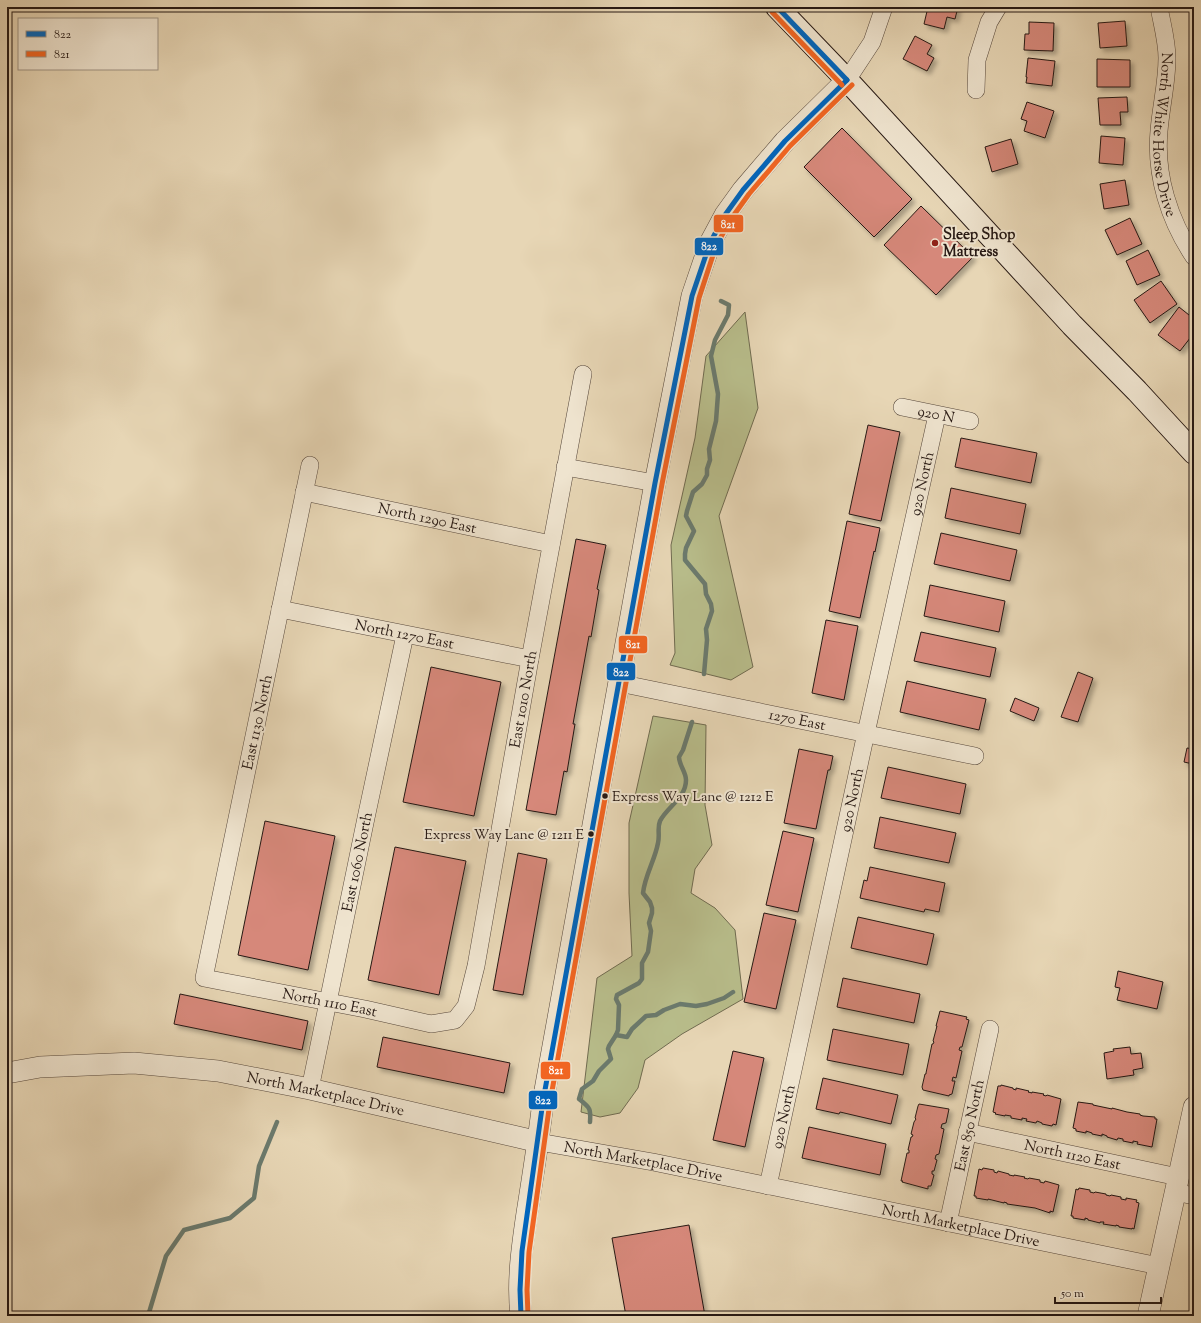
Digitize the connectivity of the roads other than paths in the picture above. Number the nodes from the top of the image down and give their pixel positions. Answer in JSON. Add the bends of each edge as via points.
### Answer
{"nodes":[{"id":1,"x":777,"y":7,"type":"edge"},
{"id":2,"x":884,"y":7,"type":"edge"},
{"id":3,"x":998,"y":7,"type":"edge"},
{"id":4,"x":1159,"y":7,"type":"edge"},
{"id":5,"x":846,"y":80,"type":"junction"},
{"id":6,"x":976,"y":90,"type":"dead end"},
{"id":7,"x":1194,"y":258,"type":"edge"},
{"id":8,"x":583,"y":374,"type":"dead end"},
{"id":9,"x":902,"y":407,"type":"dead end"},
{"id":10,"x":937,"y":415,"type":"junction"},
{"id":11,"x":970,"y":421,"type":"dead end"},
{"id":12,"x":1194,"y":453,"type":"edge"},
{"id":13,"x":310,"y":465,"type":"dead end"},
{"id":14,"x":565,"y":467,"type":"junction"},
{"id":15,"x":656,"y":483,"type":"junction"},
{"id":16,"x":304,"y":492,"type":"junction"},
{"id":17,"x":551,"y":544,"type":"junction"},
{"id":18,"x":280,"y":610,"type":"junction"},
{"id":19,"x":405,"y":635,"type":"junction"},
{"id":20,"x":530,"y":659,"type":"junction"},
{"id":21,"x":619,"y":683,"type":"junction"},
{"id":22,"x":866,"y":733,"type":"junction"},
{"id":23,"x":975,"y":756,"type":"dead end"},
{"id":24,"x":204,"y":978,"type":"joint"},
{"id":25,"x":329,"y":1003,"type":"junction"},
{"id":26,"x":455,"y":1020,"type":"joint"},
{"id":27,"x":990,"y":1028,"type":"dead end"},
{"id":28,"x":7,"y":1073,"type":"edge"},
{"id":29,"x":310,"y":1089,"type":"junction"},
{"id":30,"x":1194,"y":1107,"type":"edge"},
{"id":31,"x":967,"y":1132,"type":"junction"},
{"id":32,"x":539,"y":1142,"type":"junction"},
{"id":33,"x":768,"y":1186,"type":"junction"},
{"id":34,"x":1183,"y":1188,"type":"edge"},
{"id":35,"x":948,"y":1223,"type":"junction"},
{"id":36,"x":1159,"y":1266,"type":"junction"},
{"id":37,"x":521,"y":1316,"type":"edge"},
{"id":38,"x":1148,"y":1316,"type":"edge"}],
"edges":[{"from":1,"to":5,"type":"main road"},
{"from":2,"to":5,"type":"street","via":[[872,42]]},
{"from":3,"to":6,"type":"street","via":[[989,22],[977,60]]},
{"from":4,"to":7,"type":"street","name":"North White Horse Drive","via":[[1167,56],[1159,130],[1160,171],[1169,209]]},
{"from":5,"to":12,"type":"main road"},
{"from":5,"to":15,"type":"street","via":[[758,172],[725,215],[710,243],[692,296]]},
{"from":8,"to":14,"type":"street","name":"East 1010 North"},
{"from":9,"to":10,"type":"street","name":"920 N"},
{"from":10,"to":11,"type":"street","name":"920 N"},
{"from":10,"to":22,"type":"street","name":"920 North"},
{"from":13,"to":16,"type":"street","name":"East 1130 North"},
{"from":14,"to":15,"type":"street"},
{"from":14,"to":17,"type":"street","name":"East 1010 North"},
{"from":15,"to":21,"type":"street"},
{"from":16,"to":17,"type":"street","name":"North 1290 East"},
{"from":16,"to":18,"type":"street","name":"East 1130 North"},
{"from":17,"to":20,"type":"street","name":"East 1010 North"},
{"from":18,"to":19,"type":"street","name":"North 1270 East"},
{"from":18,"to":24,"type":"street","name":"East 1130 North"},
{"from":19,"to":20,"type":"street","name":"North 1270 East"},
{"from":19,"to":25,"type":"street","name":"East 1060 North"},
{"from":20,"to":26,"type":"street","name":"East 1010 North","via":[[476,966],[466,1006]]},
{"from":21,"to":22,"type":"street","name":"1270 East"},
{"from":21,"to":32,"type":"street","via":[[543,1101]]},
{"from":22,"to":23,"type":"street","name":"1270 East"},
{"from":22,"to":33,"type":"street","name":"920 North"},
{"from":24,"to":25,"type":"street","name":"North 1110 East"},
{"from":25,"to":26,"type":"street","name":"North 1110 East","via":[[431,1024]]},
{"from":25,"to":29,"type":"street","name":"East 1060 North"},
{"from":27,"to":31,"type":"street","name":"East 850 North"},
{"from":28,"to":29,"type":"street","name":"North Marketplace Drive","via":[[40,1067],[134,1063],[218,1071]]},
{"from":29,"to":32,"type":"street","name":"North Marketplace Drive"},
{"from":30,"to":34,"type":"street"},
{"from":31,"to":34,"type":"street","name":"North 1120 East"},
{"from":31,"to":35,"type":"street","name":"East 850 North"},
{"from":32,"to":33,"type":"street","name":"North Marketplace Drive"},
{"from":32,"to":37,"type":"street","via":[[522,1251],[519,1297]]},
{"from":33,"to":35,"type":"street","name":"North Marketplace Drive"},
{"from":34,"to":36,"type":"street"},
{"from":35,"to":36,"type":"street","name":"North Marketplace Drive"},
{"from":36,"to":38,"type":"street"}]}
